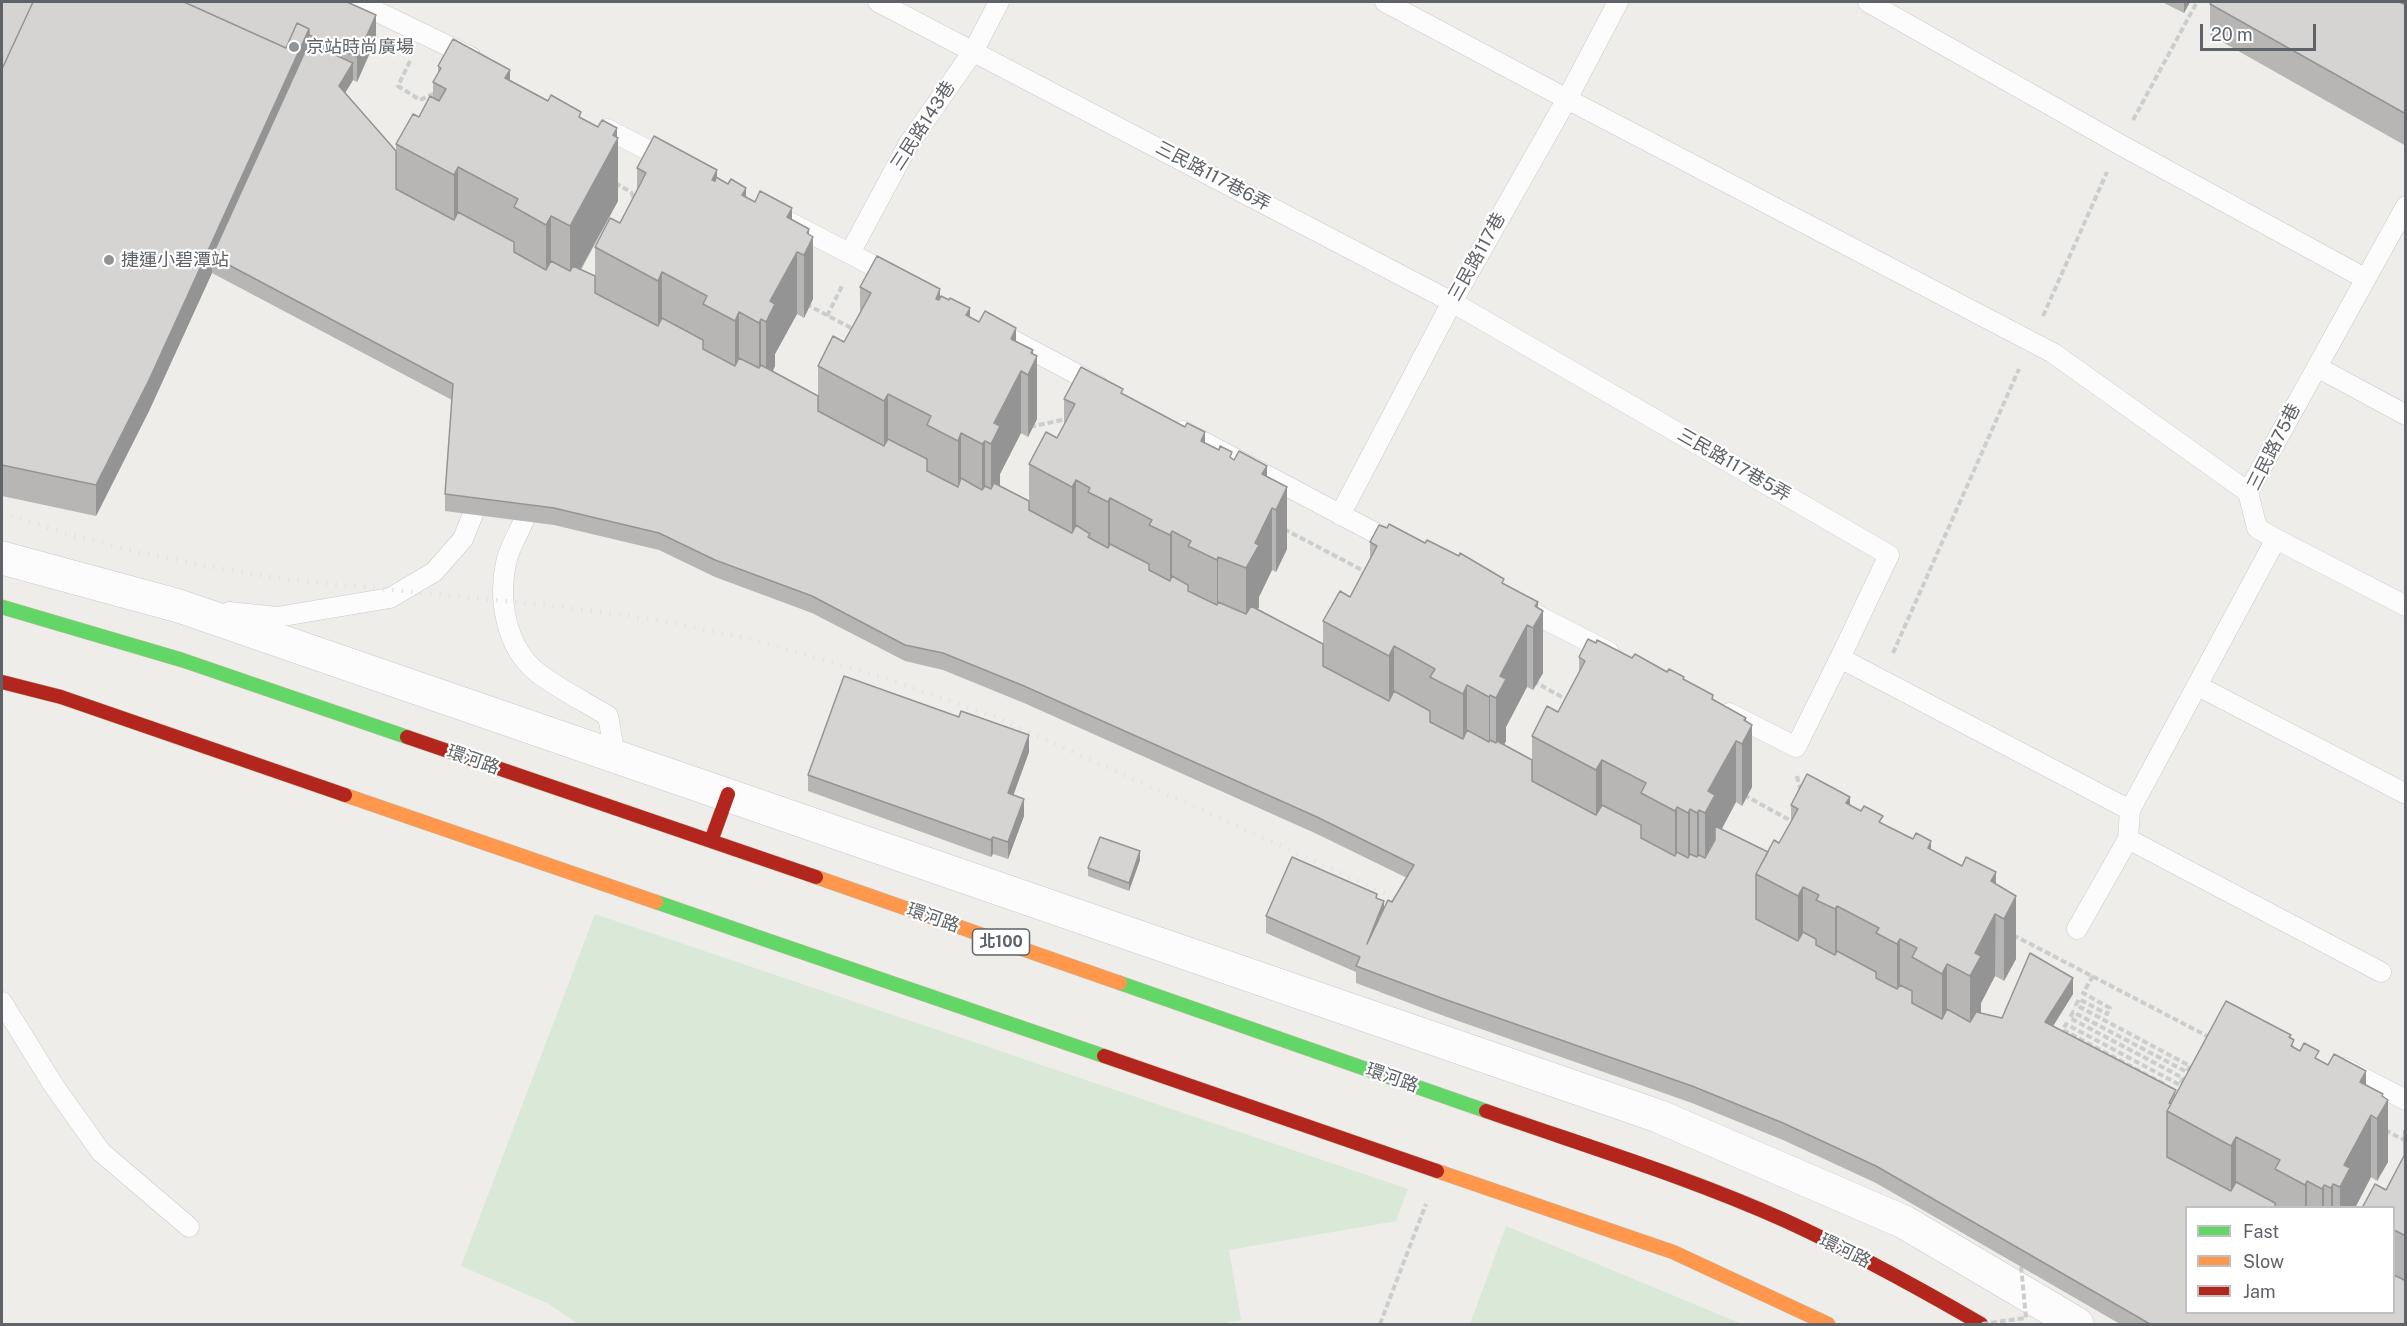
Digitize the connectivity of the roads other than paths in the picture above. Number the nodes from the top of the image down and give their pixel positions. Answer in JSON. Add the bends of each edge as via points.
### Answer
{"nodes":[{"id":1,"x":357,"y":2,"type":"edge"},
{"id":2,"x":878,"y":2,"type":"edge"},
{"id":3,"x":999,"y":2,"type":"edge"},
{"id":4,"x":1385,"y":2,"type":"edge"},
{"id":5,"x":1618,"y":2,"type":"edge"},
{"id":6,"x":1868,"y":2,"type":"edge"},
{"id":7,"x":974,"y":50,"type":"junction"},
{"id":8,"x":485,"y":64,"type":"edge"},
{"id":9,"x":1567,"y":99,"type":"junction"},
{"id":10,"x":607,"y":129,"type":"edge"},
{"id":11,"x":691,"y":172,"type":"edge"},
{"id":12,"x":765,"y":210,"type":"edge"},
{"id":13,"x":2403,"y":214,"type":"edge"},
{"id":14,"x":850,"y":253,"type":"junction"},
{"id":15,"x":2366,"y":279,"type":"junction"},
{"id":16,"x":908,"y":284,"type":"edge"},
{"id":17,"x":1452,"y":302,"type":"junction"},
{"id":18,"x":989,"y":327,"type":"edge"},
{"id":19,"x":2317,"y":367,"type":"junction"},
{"id":20,"x":1113,"y":393,"type":"edge"},
{"id":21,"x":2406,"y":415,"type":"edge"},
{"id":22,"x":1165,"y":421,"type":"edge"},
{"id":23,"x":2248,"y":492,"type":"junction"},
{"id":24,"x":473,"y":514,"type":"edge"},
{"id":25,"x":1340,"y":515,"type":"junction"},
{"id":26,"x":524,"y":520,"type":"edge"},
{"id":27,"x":2276,"y":539,"type":"junction"},
{"id":28,"x":1414,"y":553,"type":"edge"},
{"id":29,"x":2,"y":558,"type":"edge"},
{"id":30,"x":1499,"y":596,"type":"edge"},
{"id":31,"x":179,"y":606,"type":"junction"},
{"id":32,"x":2406,"y":606,"type":"edge"},
{"id":33,"x":2,"y":607,"type":"edge"},
{"id":34,"x":1840,"y":658,"type":"junction"},
{"id":35,"x":1626,"y":661,"type":"edge"},
{"id":36,"x":2,"y":682,"type":"edge"},
{"id":37,"x":2198,"y":686,"type":"junction"},
{"id":38,"x":1711,"y":704,"type":"edge"},
{"id":39,"x":615,"y":755,"type":"junction"},
{"id":40,"x":728,"y":794,"type":"junction"},
{"id":41,"x":2406,"y":794,"type":"edge"},
{"id":42,"x":2130,"y":810,"type":"junction"},
{"id":43,"x":2128,"y":839,"type":"junction"},
{"id":44,"x":711,"y":841,"type":"junction"},
{"id":45,"x":2077,"y":929,"type":"dead end"},
{"id":46,"x":2381,"y":972,"type":"dead end"},
{"id":47,"x":2,"y":1002,"type":"edge"},
{"id":48,"x":2336,"y":1064,"type":"edge"},
{"id":49,"x":2406,"y":1100,"type":"edge"},
{"id":50,"x":189,"y":1227,"type":"dead end"},
{"id":51,"x":1828,"y":1324,"type":"edge"},
{"id":52,"x":1981,"y":1324,"type":"edge"},
{"id":53,"x":2077,"y":1324,"type":"edge"}],
"edges":[{"from":1,"to":8,"type":"lane"},
{"from":2,"to":7,"type":"lane","name":"三民路117巷6弄"},
{"from":3,"to":7,"type":"lane","name":"三民路143巷"},
{"from":4,"to":9,"type":"lane"},
{"from":5,"to":9,"type":"lane","name":"三民路117巷"},
{"from":6,"to":15,"type":"lane"},
{"from":7,"to":14,"type":"lane","name":"三民路143巷","via":[[908,145]]},
{"from":7,"to":17,"type":"lane","name":"三民路117巷6弄"},
{"from":9,"to":17,"type":"lane","name":"三民路117巷"},
{"from":9,"to":23,"type":"lane","via":[[2053,353]]},
{"from":10,"to":11,"type":"lane"},
{"from":12,"to":14,"type":"lane"},
{"from":13,"to":15,"type":"lane","name":"三民路75巷"},
{"from":14,"to":16,"type":"lane"},
{"from":15,"to":19,"type":"lane","name":"三民路75巷"},
{"from":17,"to":25,"type":"lane","name":"三民路117巷"},
{"from":17,"to":34,"type":"lane","name":"三民路117巷5弄","via":[[1889,555]]},
{"from":18,"to":20,"type":"lane"},
{"from":19,"to":21,"type":"lane"},
{"from":19,"to":23,"type":"lane","name":"三民路75巷"},
{"from":22,"to":25,"type":"lane"},
{"from":23,"to":27,"type":"lane","name":"三民路75巷","via":[[2257,528]]},
{"from":24,"to":31,"type":"lane","via":[[463,539],[434,573],[390,598],[277,616]]},
{"from":25,"to":28,"type":"lane"},
{"from":26,"to":39,"type":"lane","via":[[507,560],[502,594],[505,616],[519,651],[536,672],[608,716]]},
{"from":27,"to":32,"type":"lane","name":"三民路75巷"},
{"from":27,"to":37,"type":"lane"},
{"from":29,"to":31,"type":"street"},
{"from":30,"to":35,"type":"lane"},
{"from":31,"to":39,"type":"street"},
{"from":33,"to":44,"type":"highway","name":"環河路","number":"北100","via":[[182,660]]},
{"from":34,"to":38,"type":"lane","via":[[1796,747]]},
{"from":34,"to":42,"type":"lane"},
{"from":36,"to":51,"type":"highway","via":[[61,697],[1440,1170],[1672,1252]]},
{"from":37,"to":41,"type":"lane"},
{"from":37,"to":42,"type":"lane"},
{"from":39,"to":40,"type":"street"},
{"from":40,"to":44,"type":"highway"},
{"from":40,"to":53,"type":"street","via":[[1658,1116],[1904,1222]]},
{"from":42,"to":43,"type":"lane"},
{"from":43,"to":45,"type":"lane"},
{"from":43,"to":46,"type":"lane"},
{"from":44,"to":52,"type":"highway","name":"環河路","number":"北100","via":[[1659,1171],[1784,1220],[1914,1285]]},
{"from":47,"to":50,"type":"lane","via":[[101,1152]]},
{"from":48,"to":49,"type":"lane"}]}
